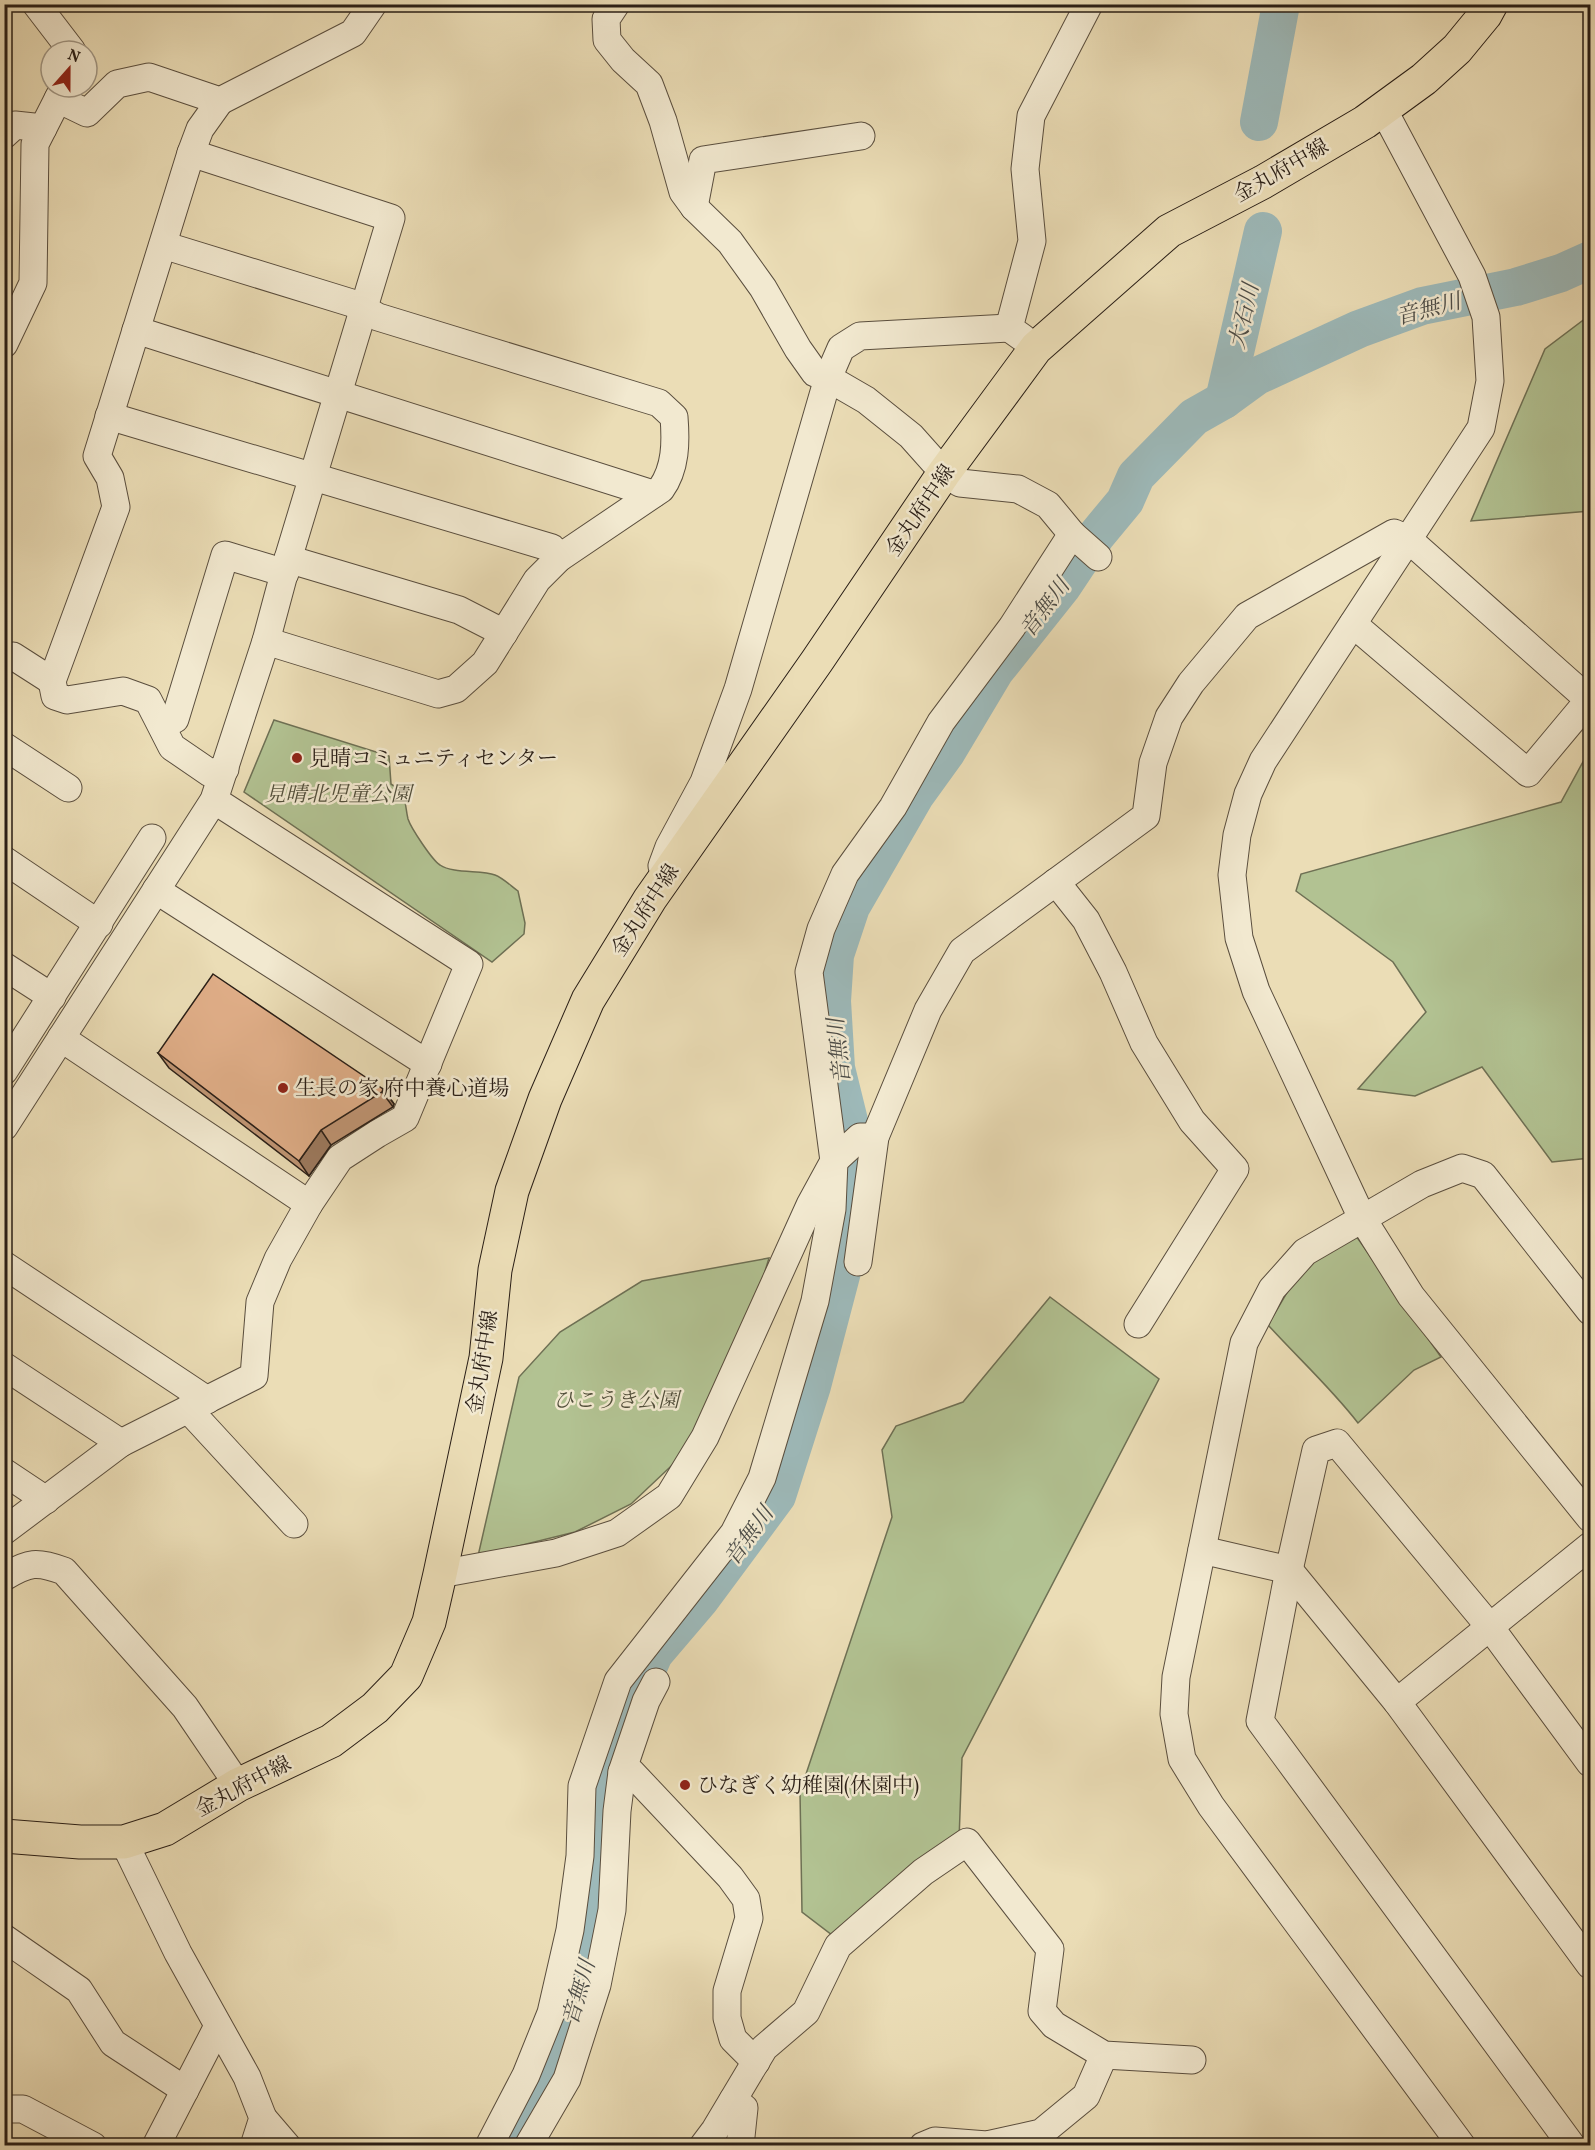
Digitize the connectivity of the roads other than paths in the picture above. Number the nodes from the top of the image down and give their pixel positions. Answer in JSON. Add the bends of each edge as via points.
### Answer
{"nodes":[{"id":1,"x":36,"y":4,"type":"edge"},
{"id":2,"x":373,"y":4,"type":"edge"},
{"id":3,"x":616,"y":4,"type":"edge"},
{"id":4,"x":1089,"y":4,"type":"edge"},
{"id":5,"x":1491,"y":4,"type":"edge"},
{"id":6,"x":63,"y":39,"type":"edge"},
{"id":7,"x":58,"y":99,"type":"edge"},
{"id":8,"x":69,"y":99,"type":"edge"},
{"id":9,"x":220,"y":101,"type":"junction"},
{"id":10,"x":1383,"y":109,"type":"junction"},
{"id":11,"x":43,"y":128,"type":"junction"},
{"id":12,"x":4,"y":135,"type":"edge"},
{"id":13,"x":861,"y":136,"type":"dead end"},
{"id":14,"x":191,"y":153,"type":"junction"},
{"id":15,"x":694,"y":207,"type":"junction"},
{"id":16,"x":163,"y":245,"type":"junction"},
{"id":17,"x":363,"y":310,"type":"junction"},
{"id":18,"x":1009,"y":328,"type":"junction"},
{"id":19,"x":136,"y":330,"type":"junction"},
{"id":20,"x":4,"y":344,"type":"edge"},
{"id":21,"x":1036,"y":348,"type":"junction"},
{"id":22,"x":828,"y":378,"type":"junction"},
{"id":23,"x":339,"y":394,"type":"junction"},
{"id":24,"x":110,"y":416,"type":"junction"},
{"id":25,"x":944,"y":473,"type":"junction"},
{"id":26,"x":314,"y":478,"type":"junction"},
{"id":27,"x":653,"y":494,"type":"junction"},
{"id":28,"x":1072,"y":534,"type":"junction"},
{"id":29,"x":1408,"y":539,"type":"junction"},
{"id":30,"x":1098,"y":556,"type":"dead end"},
{"id":31,"x":559,"y":558,"type":"junction"},
{"id":32,"x":286,"y":566,"type":"junction"},
{"id":33,"x":1353,"y":624,"type":"junction"},
{"id":34,"x":504,"y":633,"type":"junction"},
{"id":35,"x":266,"y":641,"type":"junction"},
{"id":36,"x":4,"y":658,"type":"edge"},
{"id":37,"x":52,"y":681,"type":"junction"},
{"id":38,"x":162,"y":726,"type":"junction"},
{"id":39,"x":4,"y":746,"type":"edge"},
{"id":40,"x":225,"y":769,"type":"junction"},
{"id":41,"x":68,"y":788,"type":"dead end"},
{"id":42,"x":214,"y":800,"type":"junction"},
{"id":43,"x":152,"y":838,"type":"dead end"},
{"id":44,"x":4,"y":860,"type":"edge"},
{"id":45,"x":1056,"y":882,"type":"junction"},
{"id":46,"x":156,"y":890,"type":"junction"},
{"id":47,"x":650,"y":899,"type":"junction"},
{"id":48,"x":99,"y":924,"type":"junction"},
{"id":49,"x":4,"y":966,"type":"edge"},
{"id":50,"x":52,"y":997,"type":"junction"},
{"id":51,"x":61,"y":1038,"type":"junction"},
{"id":52,"x":428,"y":1064,"type":"junction"},
{"id":53,"x":5,"y":1070,"type":"edge"},
{"id":54,"x":4,"y":1127,"type":"edge"},
{"id":55,"x":867,"y":1137,"type":"junction"},
{"id":56,"x":834,"y":1161,"type":"junction"},
{"id":57,"x":309,"y":1204,"type":"junction"},
{"id":58,"x":1362,"y":1218,"type":"junction"},
{"id":59,"x":858,"y":1262,"type":"dead end"},
{"id":60,"x":4,"y":1265,"type":"edge"},
{"id":61,"x":1590,"y":1311,"type":"edge"},
{"id":62,"x":1138,"y":1324,"type":"dead end"},
{"id":63,"x":4,"y":1366,"type":"edge"},
{"id":64,"x":198,"y":1405,"type":"junction"},
{"id":65,"x":121,"y":1443,"type":"junction"},
{"id":66,"x":4,"y":1472,"type":"edge"},
{"id":67,"x":46,"y":1500,"type":"junction"},
{"id":68,"x":1590,"y":1518,"type":"edge"},
{"id":69,"x":294,"y":1524,"type":"dead end"},
{"id":70,"x":4,"y":1531,"type":"edge"},
{"id":71,"x":1590,"y":1546,"type":"edge"},
{"id":72,"x":1202,"y":1550,"type":"junction"},
{"id":73,"x":1289,"y":1570,"type":"junction"},
{"id":74,"x":440,"y":1574,"type":"junction"},
{"id":75,"x":4,"y":1576,"type":"edge"},
{"id":76,"x":1490,"y":1627,"type":"junction"},
{"id":77,"x":656,"y":1682,"type":"dead end"},
{"id":78,"x":1397,"y":1702,"type":"junction"},
{"id":79,"x":1590,"y":1763,"type":"edge"},
{"id":80,"x":622,"y":1772,"type":"junction"},
{"id":81,"x":238,"y":1785,"type":"junction"},
{"id":82,"x":4,"y":1836,"type":"edge"},
{"id":83,"x":124,"y":1842,"type":"junction"},
{"id":84,"x":4,"y":1938,"type":"edge"},
{"id":85,"x":1590,"y":1965,"type":"edge"},
{"id":86,"x":218,"y":2026,"type":"junction"},
{"id":87,"x":1104,"y":2055,"type":"junction"},
{"id":88,"x":1192,"y":2060,"type":"dead end"},
{"id":89,"x":756,"y":2062,"type":"junction"},
{"id":90,"x":185,"y":2090,"type":"junction"},
{"id":91,"x":733,"y":2100,"type":"junction"},
{"id":92,"x":4,"y":2109,"type":"edge"},
{"id":93,"x":263,"y":2118,"type":"junction"},
{"id":94,"x":62,"y":2138,"type":"edge"},
{"id":95,"x":93,"y":2145,"type":"edge"},
{"id":96,"x":156,"y":2145,"type":"edge"},
{"id":97,"x":254,"y":2145,"type":"edge"},
{"id":98,"x":287,"y":2145,"type":"edge"},
{"id":99,"x":489,"y":2145,"type":"edge"},
{"id":100,"x":528,"y":2145,"type":"edge"},
{"id":101,"x":702,"y":2145,"type":"edge"},
{"id":102,"x":740,"y":2145,"type":"edge"},
{"id":103,"x":923,"y":2145,"type":"edge"},
{"id":104,"x":1462,"y":2145,"type":"edge"},
{"id":105,"x":1572,"y":2145,"type":"edge"}],
"edges":[{"from":1,"to":6,"type":"street"},
{"from":2,"to":9,"type":"street","via":[[353,33]]},
{"from":3,"to":15,"type":"street","via":[[606,19],[607,40],[650,84],[683,192]]},
{"from":4,"to":18,"type":"street","via":[[1031,116],[1025,169],[1032,240]]},
{"from":5,"to":10,"type":"main road","name":"金丸府中線","via":[[1457,49]]},
{"from":7,"to":11,"type":"street"},
{"from":8,"to":9,"type":"street","via":[[87,113],[117,84],[149,77]]},
{"from":9,"to":14,"type":"street","via":[[200,129]]},
{"from":10,"to":21,"type":"main road","name":"金丸府中線","via":[[1263,182],[1169,231]]},
{"from":10,"to":29,"type":"street","via":[[1472,276],[1486,317],[1490,381],[1481,428]]},
{"from":11,"to":12,"type":"street","via":[[15,125]]},
{"from":11,"to":20,"type":"street","via":[[35,144],[33,283]]},
{"from":13,"to":15,"type":"street","via":[[703,160]]},
{"from":14,"to":16,"type":"street"},
{"from":14,"to":17,"type":"street","via":[[391,218]]},
{"from":15,"to":22,"type":"street","via":[[730,242],[815,373]]},
{"from":16,"to":17,"type":"street","via":[[355,304]]},
{"from":16,"to":19,"type":"street"},
{"from":17,"to":23,"type":"street"},
{"from":17,"to":27,"type":"street","via":[[659,403],[674,417],[676,441],[669,478]]},
{"from":18,"to":21,"type":"street"},
{"from":18,"to":22,"type":"street","via":[[860,336],[841,348]]},
{"from":19,"to":23,"type":"street"},
{"from":19,"to":24,"type":"street"},
{"from":21,"to":25,"type":"main road","name":"金丸府中線"},
{"from":22,"to":25,"type":"street","via":[[866,400],[911,436]]},
{"from":22,"to":47,"type":"street","via":[[738,689],[704,782],[669,847]]},
{"from":23,"to":26,"type":"street"},
{"from":23,"to":27,"type":"street"},
{"from":24,"to":26,"type":"street"},
{"from":24,"to":37,"type":"street","via":[[97,456],[110,478],[116,507]]},
{"from":25,"to":28,"type":"street","via":[[960,483],[1018,489],[1048,505]]},
{"from":25,"to":47,"type":"main road","name":"金丸府中線"},
{"from":26,"to":31,"type":"street","via":[[552,549]]},
{"from":26,"to":32,"type":"street"},
{"from":27,"to":31,"type":"street"},
{"from":28,"to":30,"type":"street"},
{"from":28,"to":56,"type":"street","via":[[1012,627],[941,722],[893,807],[845,874],[821,929],[809,972]]},
{"from":29,"to":33,"type":"street"},
{"from":29,"to":33,"type":"street","via":[[1589,700],[1528,773]]},
{"from":29,"to":45,"type":"street","via":[[1394,533],[1247,616],[1191,683],[1169,717],[1153,763],[1146,816]]},
{"from":31,"to":34,"type":"street","via":[[537,580]]},
{"from":32,"to":34,"type":"street","via":[[459,610]]},
{"from":32,"to":35,"type":"street"},
{"from":32,"to":38,"type":"street","via":[[225,555],[175,719]]},
{"from":33,"to":58,"type":"street","via":[[1263,761],[1248,794],[1232,875],[1239,938],[1256,991]]},
{"from":34,"to":35,"type":"street","via":[[485,663],[456,689],[438,694]]},
{"from":35,"to":40,"type":"street"},
{"from":36,"to":37,"type":"street","via":[[13,656]]},
{"from":37,"to":38,"type":"street","via":[[55,696],[67,700],[123,691],[148,700]]},
{"from":38,"to":40,"type":"street","via":[[172,747],[210,773]]},
{"from":39,"to":41,"type":"street"},
{"from":40,"to":42,"type":"street"},
{"from":42,"to":46,"type":"street"},
{"from":42,"to":52,"type":"street","via":[[469,964]]},
{"from":43,"to":48,"type":"street"},
{"from":44,"to":48,"type":"street"},
{"from":45,"to":55,"type":"street","via":[[962,951],[928,1010]]},
{"from":45,"to":62,"type":"street","via":[[1086,920],[1144,1043],[1192,1120],[1235,1169]]},
{"from":46,"to":51,"type":"street"},
{"from":46,"to":52,"type":"street"},
{"from":47,"to":74,"type":"main road","name":"金丸府中線","via":[[588,1000],[512,1191],[495,1270],[486,1358]]},
{"from":48,"to":50,"type":"street"},
{"from":49,"to":50,"type":"street"},
{"from":50,"to":53,"type":"street"},
{"from":51,"to":54,"type":"street"},
{"from":51,"to":57,"type":"street"},
{"from":52,"to":57,"type":"street","via":[[405,1118],[340,1158]]},
{"from":55,"to":56,"type":"street"},
{"from":55,"to":59,"type":"street"},
{"from":56,"to":74,"type":"street","via":[[810,1205],[705,1437],[669,1497],[617,1533],[556,1553]]},
{"from":56,"to":99,"type":"street","via":[[831,1209],[815,1301],[762,1478],[734,1533],[618,1681],[582,1786],[580,1856],[570,1930],[551,2013],[526,2075]]},
{"from":57,"to":64,"type":"street","via":[[278,1259],[260,1302],[254,1376]]},
{"from":58,"to":61,"type":"street","via":[[1422,1184],[1462,1168],[1483,1175]]},
{"from":58,"to":68,"type":"street","via":[[1411,1296]]},
{"from":58,"to":72,"type":"street","via":[[1305,1252],[1272,1289],[1244,1343]]},
{"from":60,"to":64,"type":"street"},
{"from":63,"to":65,"type":"street"},
{"from":64,"to":65,"type":"street"},
{"from":64,"to":69,"type":"street"},
{"from":65,"to":67,"type":"street"},
{"from":66,"to":67,"type":"street"},
{"from":67,"to":70,"type":"street"},
{"from":71,"to":76,"type":"street"},
{"from":72,"to":73,"type":"street"},
{"from":72,"to":104,"type":"street","via":[[1176,1677],[1174,1714],[1182,1759],[1211,1806]]},
{"from":73,"to":76,"type":"street","via":[[1316,1450],[1337,1443]]},
{"from":73,"to":78,"type":"street"},
{"from":73,"to":105,"type":"street","via":[[1260,1721]]},
{"from":74,"to":81,"type":"main road","name":"金丸府中線","via":[[429,1622],[406,1676],[375,1708],[331,1742]]},
{"from":75,"to":81,"type":"street","via":[[21,1567],[43,1563],[64,1571],[185,1707]]},
{"from":76,"to":78,"type":"street"},
{"from":76,"to":79,"type":"street"},
{"from":77,"to":80,"type":"street"},
{"from":78,"to":85,"type":"street"},
{"from":80,"to":89,"type":"street","via":[[631,1772],[746,1899],[749,1918],[728,1991],[727,2018],[734,2039]]},
{"from":80,"to":100,"type":"street","via":[[612,1910],[597,1985],[567,2079]]},
{"from":81,"to":83,"type":"main road","name":"金丸府中線","via":[[165,1829]]},
{"from":82,"to":83,"type":"main road","name":"金丸府中線"},
{"from":83,"to":86,"type":"street"},
{"from":84,"to":90,"type":"street","via":[[79,1990],[113,2043]]},
{"from":86,"to":90,"type":"street"},
{"from":86,"to":93,"type":"street","via":[[247,2077]]},
{"from":87,"to":88,"type":"street"},
{"from":87,"to":89,"type":"street","via":[[1054,2025],[1042,2011],[1050,1949],[967,1842],[924,1872],[838,1946],[806,2012],[764,2048]]},
{"from":87,"to":103,"type":"street","via":[[1086,2096],[1041,2133],[987,2145],[935,2141]]},
{"from":89,"to":91,"type":"street"},
{"from":90,"to":96,"type":"street"},
{"from":91,"to":101,"type":"street"},
{"from":91,"to":102,"type":"street","via":[[744,2108]]},
{"from":92,"to":94,"type":"street","via":[[23,2109]]},
{"from":93,"to":97,"type":"street"},
{"from":93,"to":98,"type":"street"},
{"from":94,"to":95,"type":"street"}]}
